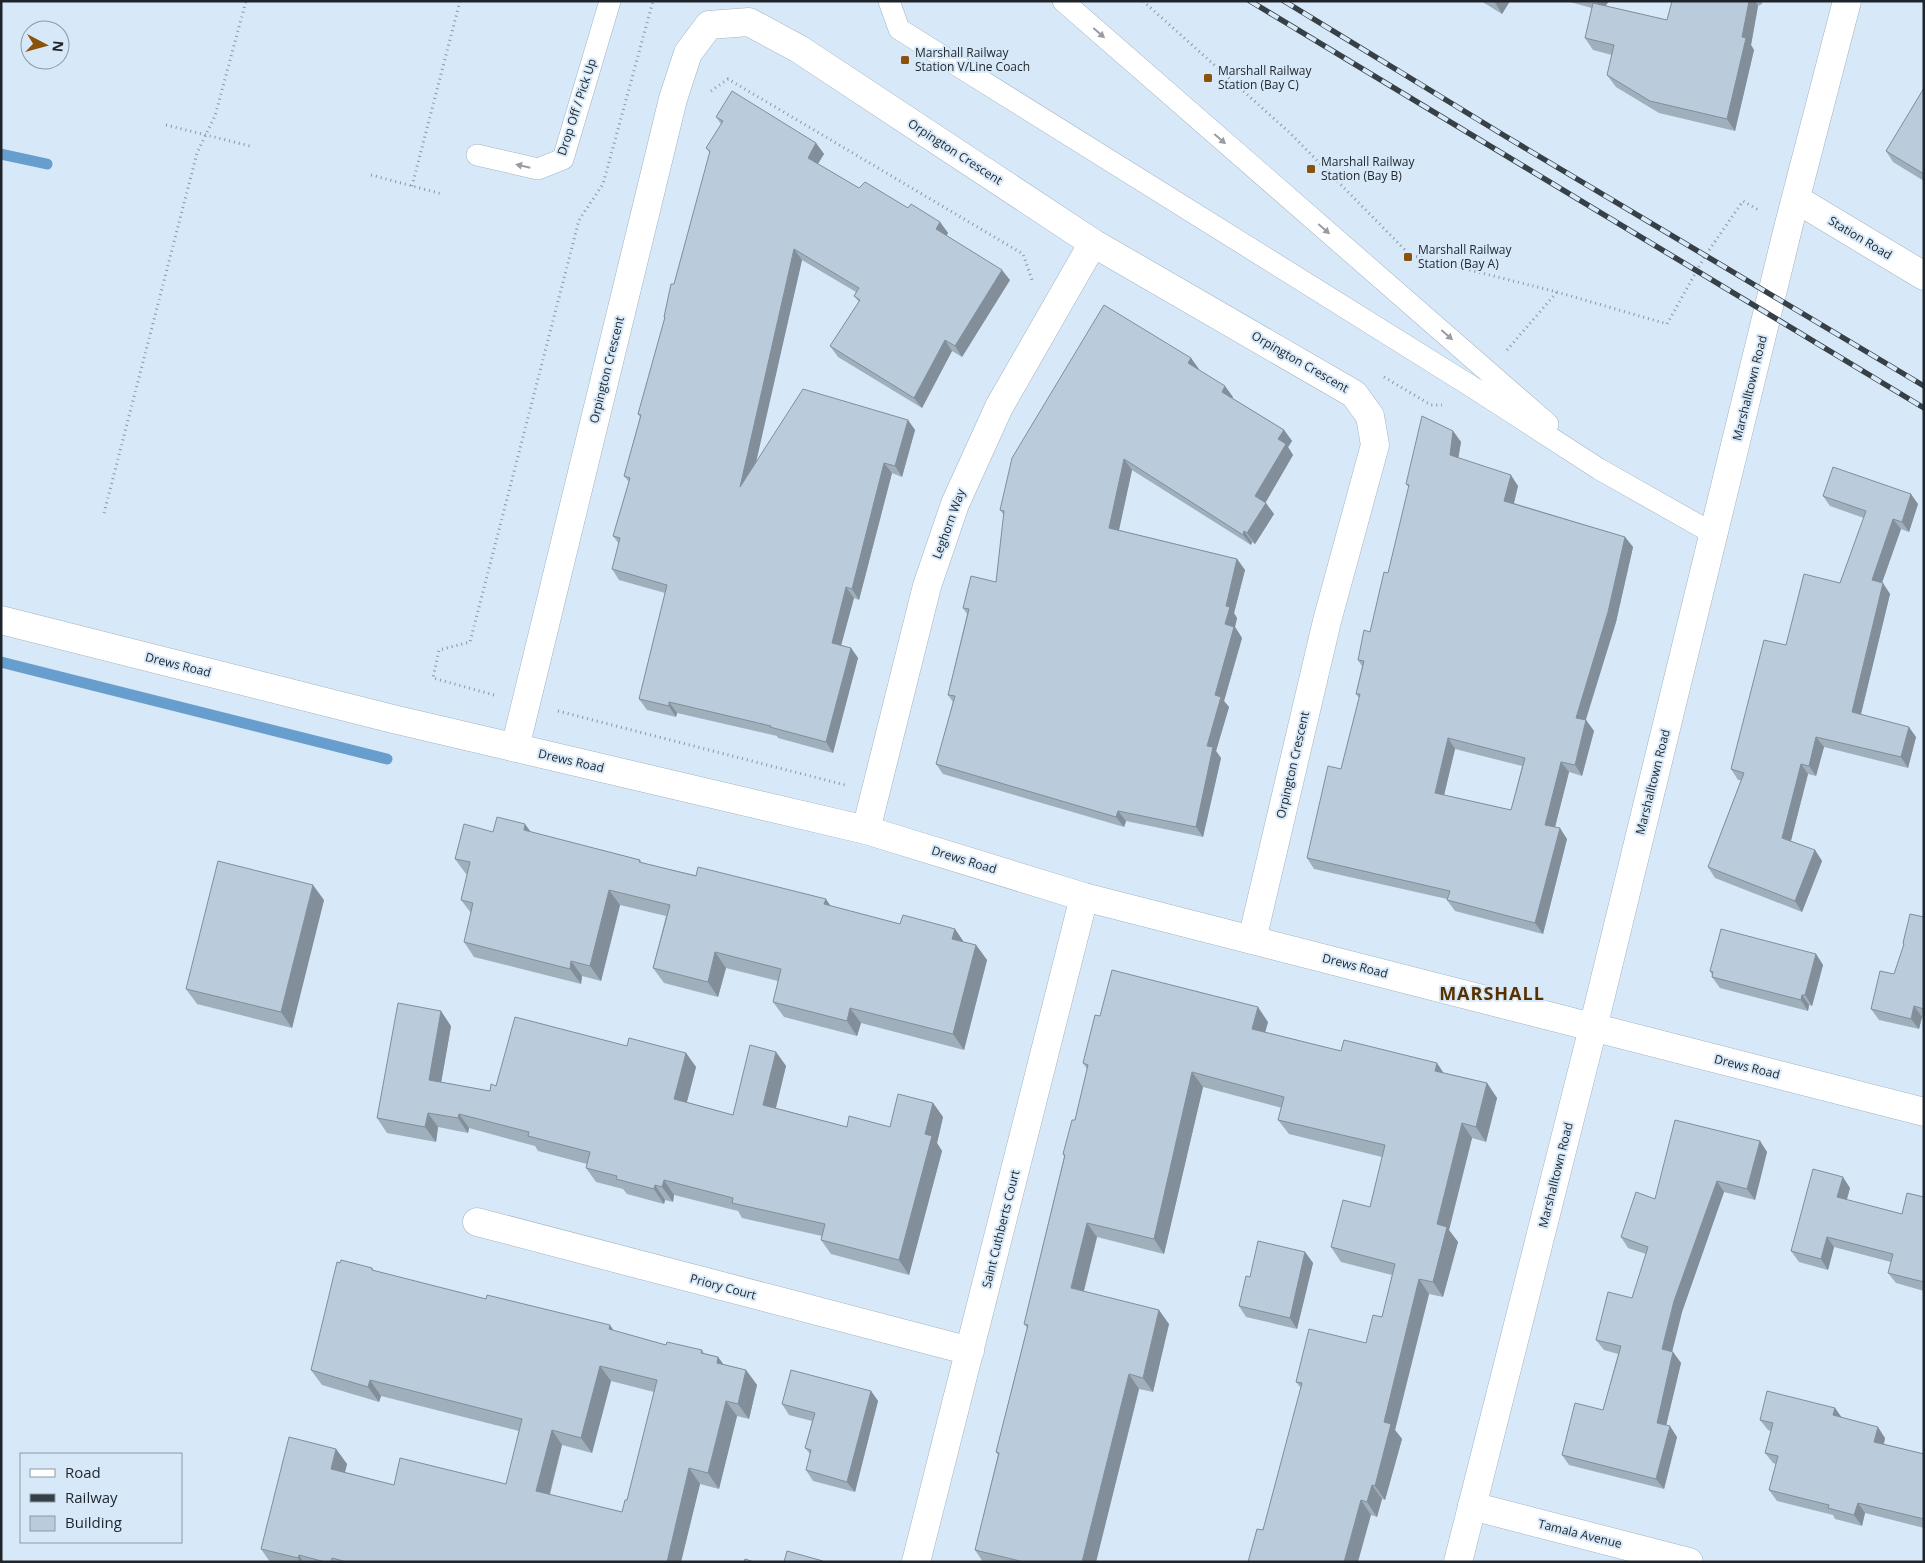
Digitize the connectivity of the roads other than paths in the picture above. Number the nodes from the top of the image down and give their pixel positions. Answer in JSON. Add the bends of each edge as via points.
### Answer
{"nodes":[{"id":1,"x":610,"y":1,"type":"edge"},
{"id":2,"x":889,"y":1,"type":"edge"},
{"id":3,"x":1062,"y":1,"type":"edge"},
{"id":4,"x":1847,"y":1,"type":"edge"},
{"id":5,"x":478,"y":156,"type":"dead end"},
{"id":6,"x":1796,"y":199,"type":"junction"},
{"id":7,"x":1093,"y":243,"type":"junction"},
{"id":8,"x":1924,"y":276,"type":"edge"},
{"id":9,"x":1599,"y":469,"type":"junction"},
{"id":10,"x":1714,"y":534,"type":"junction"},
{"id":11,"x":1,"y":620,"type":"edge"},
{"id":12,"x":515,"y":748,"type":"junction"},
{"id":13,"x":866,"y":830,"type":"junction"},
{"id":14,"x":1084,"y":896,"type":"junction"},
{"id":15,"x":1252,"y":940,"type":"junction"},
{"id":16,"x":1593,"y":1028,"type":"junction"},
{"id":17,"x":1924,"y":1112,"type":"edge"},
{"id":18,"x":477,"y":1222,"type":"dead end"},
{"id":19,"x":970,"y":1351,"type":"junction"},
{"id":20,"x":1472,"y":1506,"type":"junction"},
{"id":21,"x":916,"y":1562,"type":"edge"},
{"id":22,"x":1458,"y":1562,"type":"edge"},
{"id":23,"x":1689,"y":1562,"type":"edge"}],
"edges":[{"from":1,"to":5,"type":"lane","name":"Drop Off / Pick Up","one_way":true,"via":[[563,159],[538,169]]},
{"from":2,"to":9,"type":"lane","via":[[899,29]]},
{"from":3,"to":9,"type":"lane","one_way":true},
{"from":4,"to":6,"type":"street","name":"Marshalltown Road"},
{"from":6,"to":8,"type":"street","name":"Station Road"},
{"from":6,"to":10,"type":"street","name":"Marshalltown Road"},
{"from":7,"to":12,"type":"street","name":"Orpington Crescent","via":[[799,49],[749,22],[710,25],[688,53],[673,99]]},
{"from":7,"to":13,"type":"street","name":"Leghorn Way","via":[[999,406],[955,504],[927,586]]},
{"from":7,"to":15,"type":"street","name":"Orpington Crescent","via":[[1354,394],[1370,416],[1375,445],[1327,621]]},
{"from":9,"to":10,"type":"lane"},
{"from":10,"to":16,"type":"street","name":"Marshalltown Road"},
{"from":11,"to":12,"type":"street","name":"Drews Road"},
{"from":12,"to":13,"type":"street","name":"Drews Road"},
{"from":13,"to":14,"type":"street","name":"Drews Road"},
{"from":14,"to":15,"type":"street","name":"Drews Road"},
{"from":14,"to":19,"type":"street","name":"Saint Cuthberts Court"},
{"from":15,"to":16,"type":"street","name":"Drews Road"},
{"from":16,"to":17,"type":"street","name":"Drews Road"},
{"from":16,"to":20,"type":"street","name":"Marshalltown Road"},
{"from":18,"to":19,"type":"street","name":"Priory Court"},
{"from":19,"to":21,"type":"street","name":"Saint Cuthberts Court"},
{"from":20,"to":22,"type":"street","name":"Marshalltown Road"},
{"from":20,"to":23,"type":"street","name":"Tamala Avenue"}]}
